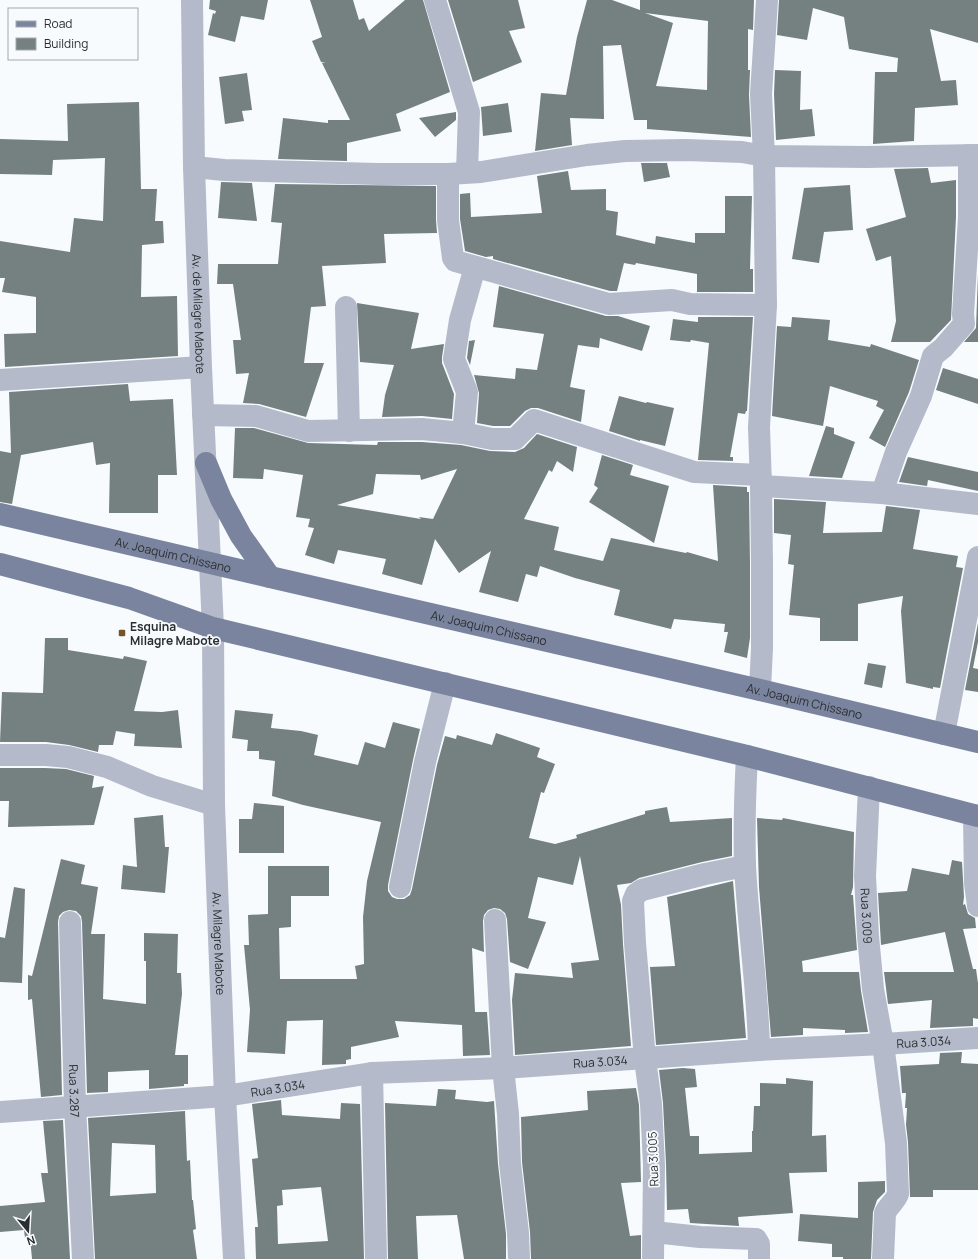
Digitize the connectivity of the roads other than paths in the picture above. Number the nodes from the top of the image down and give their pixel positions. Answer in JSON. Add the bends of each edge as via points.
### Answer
{"nodes":[{"id":1,"x":192,"y":0,"type":"edge"},
{"id":2,"x":435,"y":0,"type":"edge"},
{"id":3,"x":767,"y":0,"type":"edge"},
{"id":4,"x":974,"y":155,"type":"edge"},
{"id":5,"x":764,"y":156,"type":"junction"},
{"id":6,"x":194,"y":167,"type":"junction"},
{"id":7,"x":458,"y":173,"type":"junction"},
{"id":8,"x":475,"y":267,"type":"junction"},
{"id":9,"x":766,"y":305,"type":"junction"},
{"id":10,"x":346,"y":307,"type":"dead end"},
{"id":11,"x":971,"y":323,"type":"edge"},
{"id":12,"x":201,"y":367,"type":"junction"},
{"id":13,"x":0,"y":380,"type":"edge"},
{"id":14,"x":203,"y":415,"type":"junction"},
{"id":15,"x":348,"y":431,"type":"junction"},
{"id":16,"x":463,"y":433,"type":"junction"},
{"id":17,"x":206,"y":463,"type":"junction"},
{"id":18,"x":760,"y":481,"type":"junction"},
{"id":19,"x":882,"y":493,"type":"junction"},
{"id":20,"x":978,"y":504,"type":"edge"},
{"id":21,"x":0,"y":514,"type":"edge"},
{"id":22,"x":978,"y":557,"type":"edge"},
{"id":23,"x":210,"y":563,"type":"junction"},
{"id":24,"x":0,"y":564,"type":"edge"},
{"id":25,"x":270,"y":577,"type":"junction"},
{"id":26,"x":213,"y":628,"type":"junction"},
{"id":27,"x":445,"y":683,"type":"junction"},
{"id":28,"x":760,"y":690,"type":"junction"},
{"id":29,"x":944,"y":734,"type":"junction"},
{"id":30,"x":978,"y":742,"type":"edge"},
{"id":31,"x":0,"y":755,"type":"edge"},
{"id":32,"x":747,"y":756,"type":"junction"},
{"id":33,"x":869,"y":787,"type":"junction"},
{"id":34,"x":214,"y":805,"type":"junction"},
{"id":35,"x":976,"y":815,"type":"edge"},
{"id":36,"x":745,"y":866,"type":"junction"},
{"id":37,"x":400,"y":887,"type":"dead end"},
{"id":38,"x":978,"y":906,"type":"edge"},
{"id":39,"x":495,"y":920,"type":"dead end"},
{"id":40,"x":70,"y":922,"type":"dead end"},
{"id":41,"x":978,"y":1038,"type":"edge"},
{"id":42,"x":883,"y":1044,"type":"junction"},
{"id":43,"x":759,"y":1050,"type":"junction"},
{"id":44,"x":645,"y":1059,"type":"junction"},
{"id":45,"x":503,"y":1068,"type":"junction"},
{"id":46,"x":372,"y":1073,"type":"junction"},
{"id":47,"x":225,"y":1096,"type":"junction"},
{"id":48,"x":76,"y":1106,"type":"junction"},
{"id":49,"x":0,"y":1112,"type":"edge"},
{"id":50,"x":654,"y":1232,"type":"junction"},
{"id":51,"x":83,"y":1259,"type":"edge"},
{"id":52,"x":234,"y":1259,"type":"edge"},
{"id":53,"x":376,"y":1259,"type":"edge"},
{"id":54,"x":519,"y":1259,"type":"edge"},
{"id":55,"x":653,"y":1259,"type":"edge"},
{"id":56,"x":759,"y":1259,"type":"edge"},
{"id":57,"x":883,"y":1259,"type":"edge"}],
"edges":[{"from":1,"to":6,"type":"street","name":"Av. de Milagre Mabote"},
{"from":2,"to":7,"type":"street","via":[[469,112]]},
{"from":3,"to":5,"type":"street","via":[[761,94]]},
{"from":4,"to":5,"type":"street"},
{"from":4,"to":11,"type":"street","via":[[963,314]]},
{"from":5,"to":7,"type":"street","via":[[742,152],[625,151],[481,172]]},
{"from":5,"to":9,"type":"street"},
{"from":6,"to":7,"type":"street","via":[[378,174]]},
{"from":6,"to":12,"type":"street","name":"Av. de Milagre Mabote"},
{"from":7,"to":8,"type":"street","via":[[448,220],[453,258],[455,261]]},
{"from":8,"to":9,"type":"street","via":[[609,304],[672,300],[690,304]]},
{"from":8,"to":16,"type":"street","via":[[460,320],[454,359],[467,392]]},
{"from":9,"to":18,"type":"street","via":[[758,427]]},
{"from":10,"to":15,"type":"street"},
{"from":11,"to":19,"type":"street","via":[[933,356],[921,396],[896,452]]},
{"from":12,"to":13,"type":"street"},
{"from":12,"to":14,"type":"street","name":"Av. de Milagre Mabote"},
{"from":14,"to":15,"type":"street","via":[[256,416],[308,431]]},
{"from":14,"to":17,"type":"street","name":"Av. de Milagre Mabote"},
{"from":15,"to":16,"type":"street","via":[[422,429]]},
{"from":16,"to":18,"type":"street","via":[[492,439],[515,439],[534,420],[694,472]]},
{"from":17,"to":23,"type":"street","name":"Av. de Milagre Mabote"},
{"from":17,"to":25,"type":"main road","via":[[221,499],[241,536]]},
{"from":18,"to":19,"type":"street"},
{"from":18,"to":28,"type":"street"},
{"from":19,"to":20,"type":"street"},
{"from":21,"to":23,"type":"main road","name":"Av. Joaquim Chissano"},
{"from":22,"to":29,"type":"street"},
{"from":23,"to":25,"type":"main road","name":"Av. Joaquim Chissano"},
{"from":23,"to":26,"type":"street","name":"Av. de Milagre Mabote"},
{"from":24,"to":26,"type":"main road","via":[[129,598]]},
{"from":25,"to":28,"type":"main road","name":"Av. Joaquim Chissano"},
{"from":26,"to":27,"type":"main road"},
{"from":26,"to":34,"type":"street","name":"Av. Milagre Mabote"},
{"from":27,"to":32,"type":"main road"},
{"from":27,"to":37,"type":"street"},
{"from":28,"to":29,"type":"main road","name":"Av. Joaquim Chissano"},
{"from":29,"to":30,"type":"main road","name":"Av. Joaquim Chissano"},
{"from":31,"to":34,"type":"street","via":[[68,757],[107,767],[152,786]]},
{"from":32,"to":33,"type":"main road"},
{"from":32,"to":36,"type":"street","via":[[744,800]]},
{"from":33,"to":35,"type":"main road"},
{"from":33,"to":42,"type":"street","name":"Rua 3.009","via":[[865,876],[868,936],[873,989]]},
{"from":34,"to":47,"type":"street","name":"Av. Milagre Mabote"},
{"from":35,"to":38,"type":"street","via":[[975,882]]},
{"from":36,"to":43,"type":"street","via":[[759,1018]]},
{"from":36,"to":44,"type":"street","name":"Rua 3.005","via":[[642,890],[636,894],[633,901]]},
{"from":39,"to":45,"type":"street"},
{"from":40,"to":48,"type":"street","name":"Rua 3.287"},
{"from":41,"to":42,"type":"street","name":"Rua 3.034"},
{"from":42,"to":43,"type":"street","name":"Rua 3.034"},
{"from":42,"to":57,"type":"street","name":"Rua 3.009","via":[[896,1143],[898,1194],[885,1213]]},
{"from":43,"to":44,"type":"street","name":"Rua 3.034"},
{"from":44,"to":45,"type":"street","name":"Rua 3.034"},
{"from":44,"to":50,"type":"street","name":"Rua 3.005","via":[[651,1104]]},
{"from":45,"to":46,"type":"street","name":"Rua 3.034"},
{"from":45,"to":54,"type":"street"},
{"from":46,"to":47,"type":"street","name":"Rua 3.034"},
{"from":46,"to":53,"type":"street"},
{"from":47,"to":48,"type":"street","name":"Rua 3.034"},
{"from":47,"to":52,"type":"street","name":"Av. Milagre Mabote"},
{"from":48,"to":49,"type":"street","name":"Rua 3.034"},
{"from":48,"to":51,"type":"street","name":"Rua 3.287"},
{"from":50,"to":55,"type":"street","name":"Rua 3.005"},
{"from":50,"to":56,"type":"street","via":[[700,1237],[756,1238],[759,1244]]}]}
